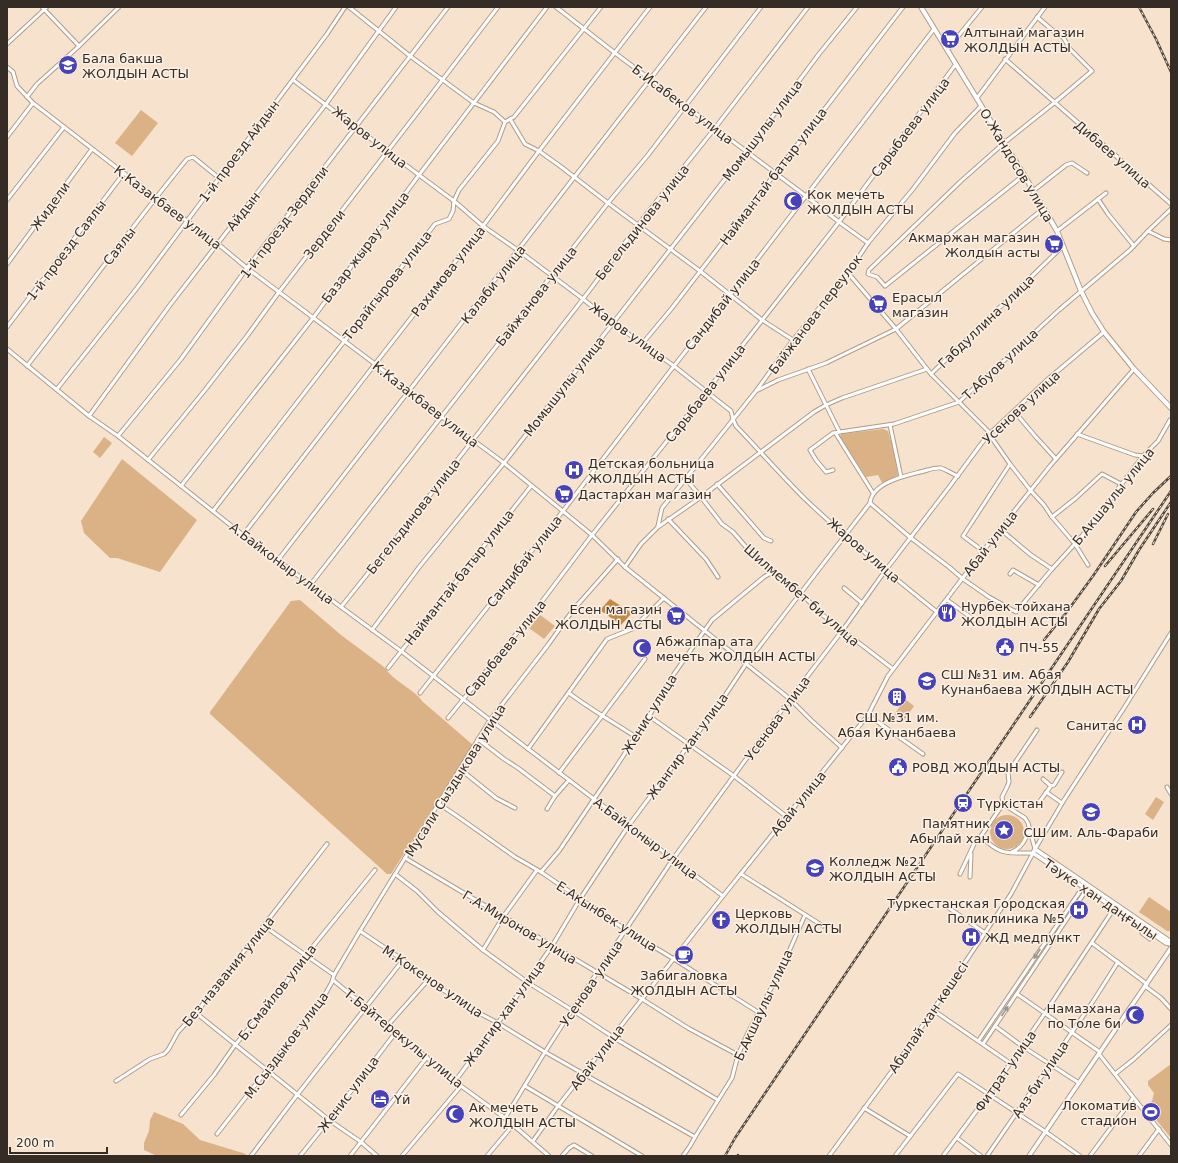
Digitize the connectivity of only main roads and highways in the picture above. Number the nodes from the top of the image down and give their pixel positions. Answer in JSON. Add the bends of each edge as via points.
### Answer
{"nodes":[{"id":1,"x":921,"y":7,"type":"edge"},
{"id":2,"x":1171,"y":408,"type":"edge"}],
"edges":[{"from":1,"to":2,"type":"main road","name":"О.Жандосов улица","via":[[1057,231],[1092,313],[1134,369]]}]}
